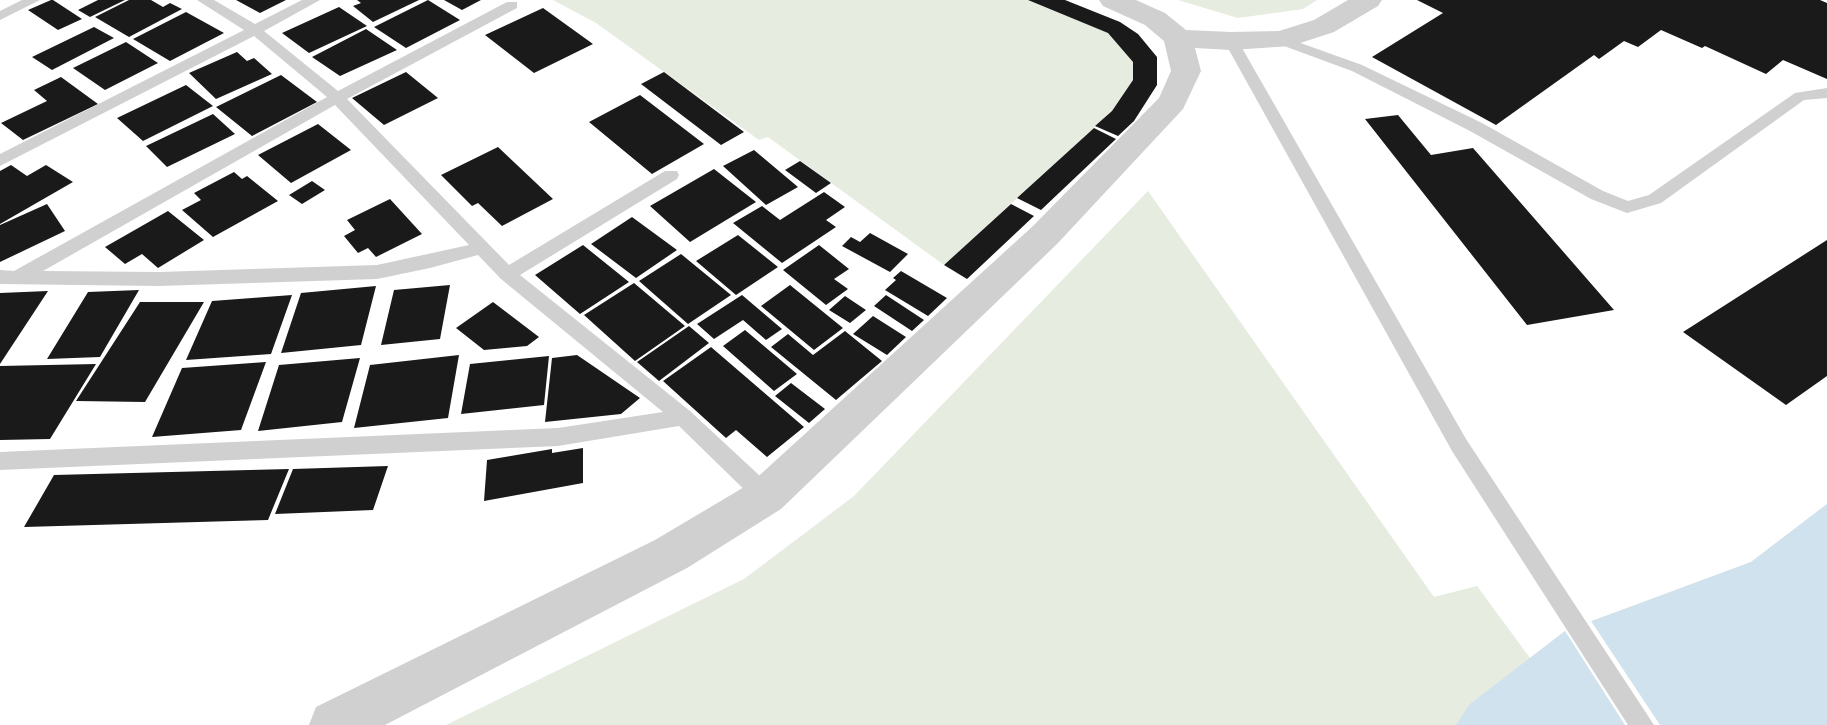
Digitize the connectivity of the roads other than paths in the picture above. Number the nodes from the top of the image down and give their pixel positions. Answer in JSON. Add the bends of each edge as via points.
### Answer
{"nodes":[{"id":1,"x":33,"y":0,"type":"edge"},
{"id":2,"x":204,"y":0,"type":"edge"},
{"id":3,"x":313,"y":0,"type":"edge"},
{"id":4,"x":1113,"y":0,"type":"edge"},
{"id":5,"x":1368,"y":0,"type":"edge"},
{"id":6,"x":513,"y":5,"type":"dead end"},
{"id":7,"x":0,"y":16,"type":"edge"},
{"id":8,"x":255,"y":30,"type":"junction"},
{"id":9,"x":1178,"y":38,"type":"junction"},
{"id":10,"x":1281,"y":40,"type":"junction"},
{"id":11,"x":1231,"y":41,"type":"junction"},
{"id":12,"x":1827,"y":93,"type":"edge"},
{"id":13,"x":338,"y":98,"type":"junction"},
{"id":14,"x":0,"y":161,"type":"edge"},
{"id":15,"x":671,"y":175,"type":"dead end"},
{"id":16,"x":480,"y":248,"type":"junction"},
{"id":17,"x":507,"y":274,"type":"junction"},
{"id":18,"x":19,"y":276,"type":"junction"},
{"id":19,"x":0,"y":277,"type":"edge"},
{"id":20,"x":683,"y":417,"type":"junction"},
{"id":21,"x":0,"y":461,"type":"edge"},
{"id":22,"x":766,"y":496,"type":"junction"},
{"id":23,"x":334,"y":725,"type":"edge"},
{"id":24,"x":1642,"y":725,"type":"edge"}],
"edges":[{"from":1,"to":7,"type":"lane"},
{"from":2,"to":8,"type":"lane"},
{"from":3,"to":8,"type":"lane"},
{"from":4,"to":9,"type":"street","via":[[1155,19]]},
{"from":5,"to":10,"type":"street","via":[[1324,26]]},
{"from":6,"to":13,"type":"lane"},
{"from":8,"to":13,"type":"lane"},
{"from":8,"to":14,"type":"lane"},
{"from":9,"to":11,"type":"street"},
{"from":9,"to":22,"type":"street","via":[[1186,71],[1172,102],[1045,235]]},
{"from":10,"to":11,"type":"street"},
{"from":10,"to":12,"type":"lane","via":[[1357,68],[1627,207],[1655,199],[1800,96]]},
{"from":11,"to":24,"type":"lane","via":[[1459,445]]},
{"from":13,"to":16,"type":"lane"},
{"from":13,"to":18,"type":"lane"},
{"from":15,"to":17,"type":"lane"},
{"from":16,"to":17,"type":"lane"},
{"from":16,"to":18,"type":"lane","via":[[377,272],[159,279]]},
{"from":17,"to":20,"type":"lane"},
{"from":18,"to":19,"type":"lane"},
{"from":20,"to":21,"type":"lane","via":[[558,437]]},
{"from":20,"to":22,"type":"lane"},
{"from":22,"to":23,"type":"street","via":[[671,554]]}]}
